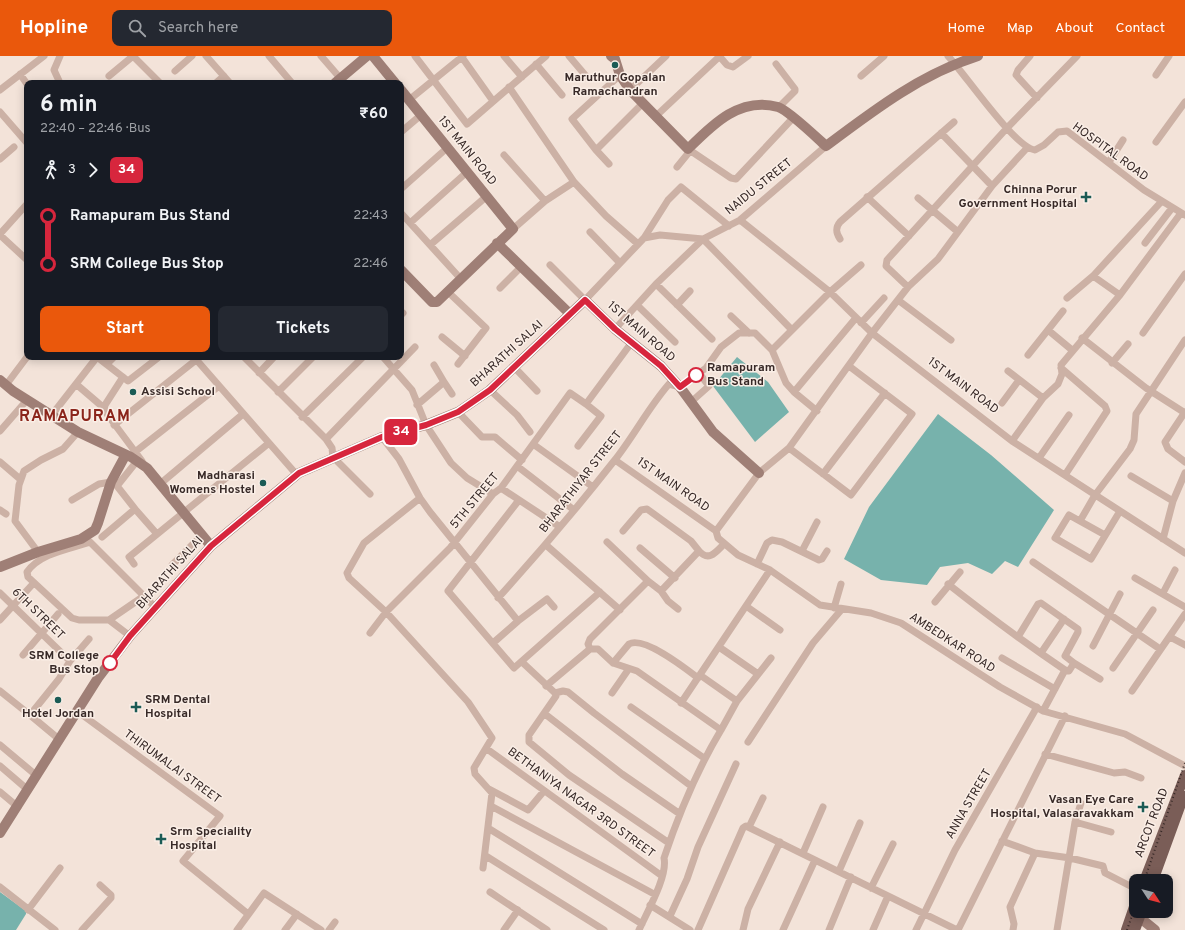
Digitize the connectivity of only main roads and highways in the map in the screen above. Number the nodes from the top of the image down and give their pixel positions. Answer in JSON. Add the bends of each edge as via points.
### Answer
{"nodes":[{"id":1,"x":1185,"y":775,"type":"edge"},
{"id":2,"x":1183,"y":792,"type":"edge"},
{"id":3,"x":1153,"y":867,"type":"junction"},
{"id":4,"x":1148,"y":874,"type":"edge"},
{"id":5,"x":1153,"y":874,"type":"edge"},
{"id":6,"x":1130,"y":918,"type":"edge"},
{"id":7,"x":1139,"y":918,"type":"edge"},
{"id":8,"x":1126,"y":930,"type":"edge"},
{"id":9,"x":1135,"y":930,"type":"edge"}],
"edges":[{"from":1,"to":2,"type":"main road","name":"ARCOT ROAD"},
{"from":2,"to":3,"type":"main road","name":"ARCOT ROAD"},
{"from":3,"to":4,"type":"main road","name":"ARCOT ROAD"},
{"from":3,"to":5,"type":"main road","name":"ARCOT ROAD"},
{"from":6,"to":8,"type":"main road"},
{"from":7,"to":9,"type":"main road"}]}
